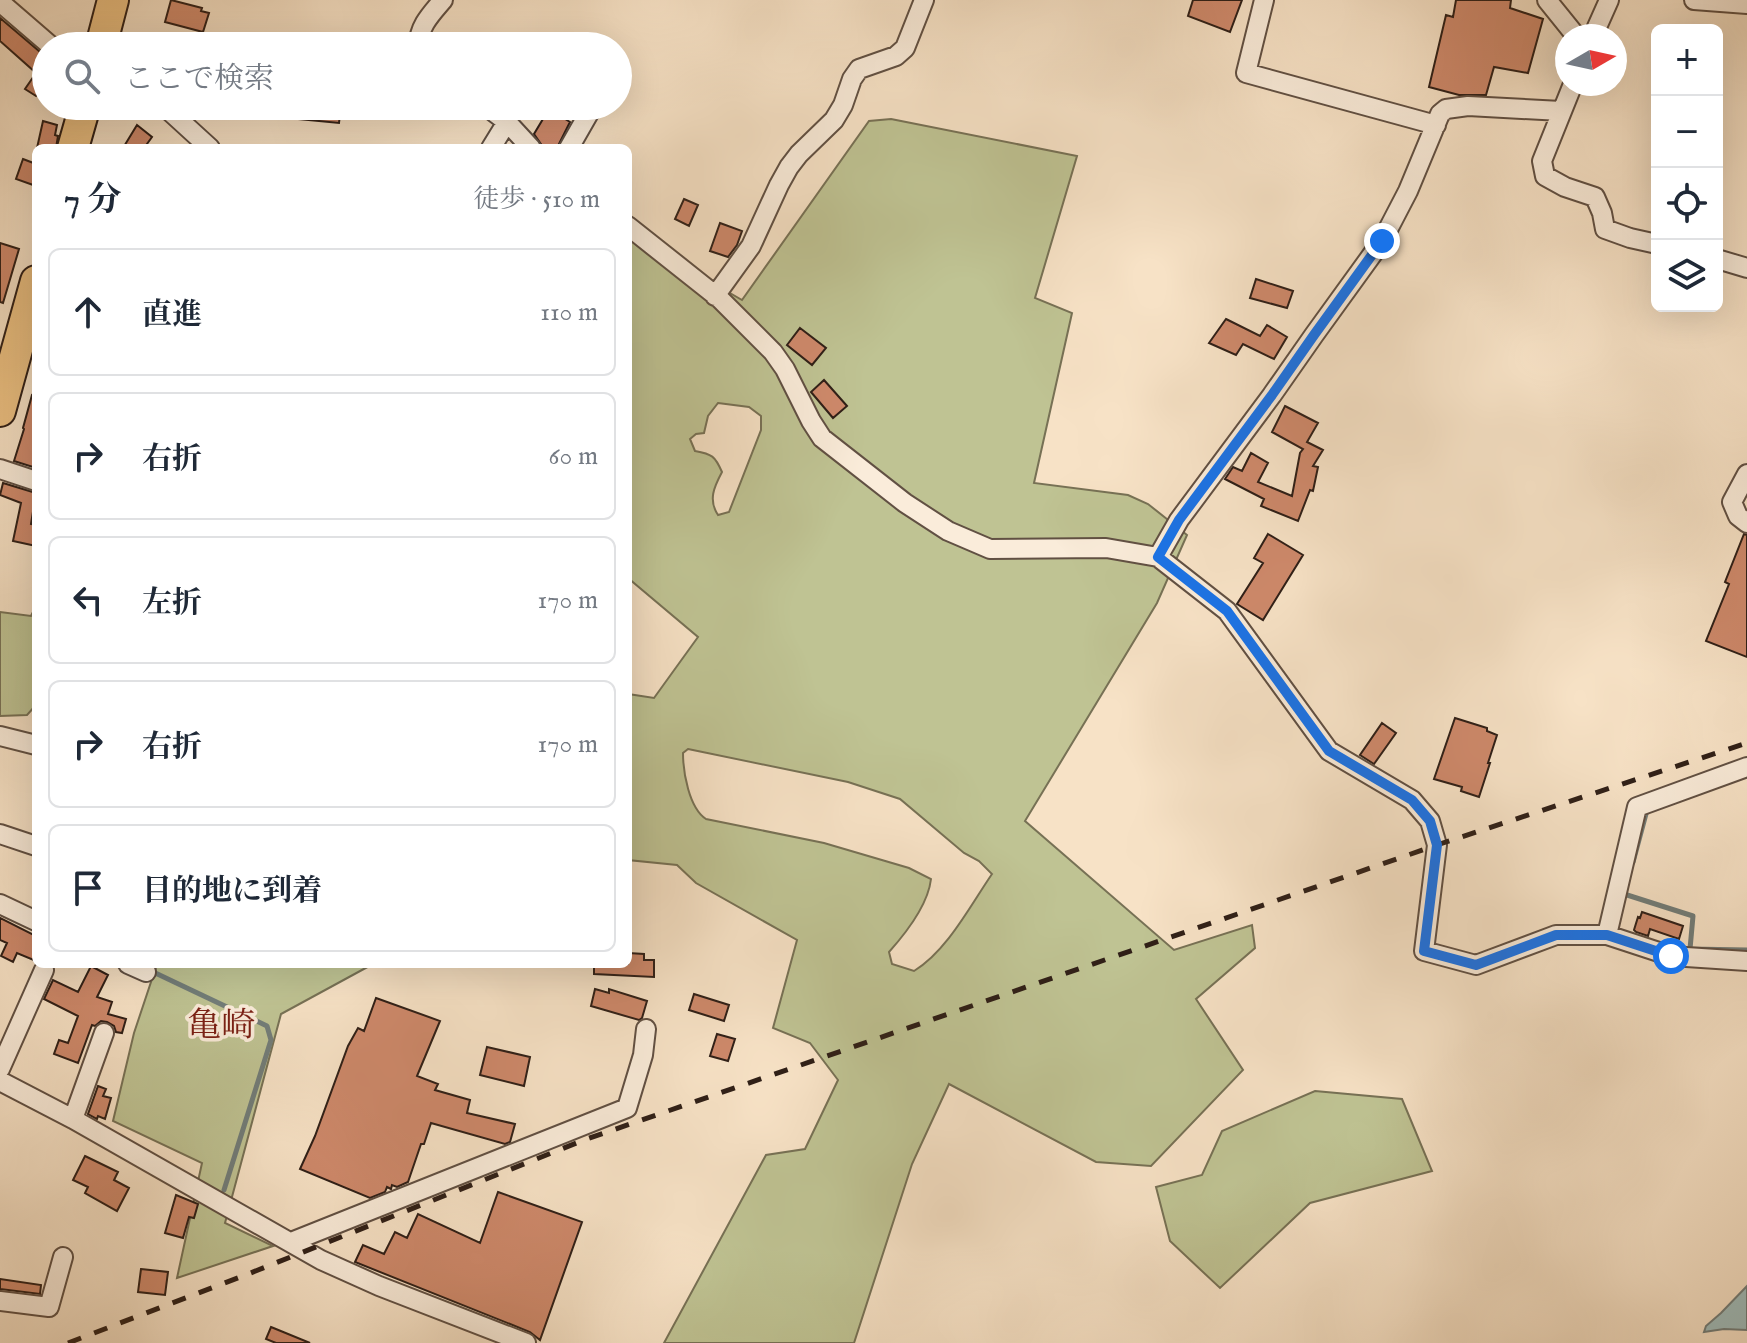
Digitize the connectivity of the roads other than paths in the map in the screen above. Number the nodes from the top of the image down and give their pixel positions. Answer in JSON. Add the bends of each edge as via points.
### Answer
{"nodes":[{"id":1,"x":113,"y":0,"type":"edge"},
{"id":2,"x":443,"y":0,"type":"edge"},
{"id":3,"x":924,"y":0,"type":"edge"},
{"id":4,"x":1264,"y":0,"type":"edge"},
{"id":5,"x":1547,"y":0,"type":"edge"},
{"id":6,"x":1609,"y":0,"type":"edge"},
{"id":7,"x":1694,"y":0,"type":"edge"},
{"id":8,"x":0,"y":2,"type":"edge"},
{"id":9,"x":1747,"y":4,"type":"edge"},
{"id":10,"x":1566,"y":24,"type":"edge"},
{"id":11,"x":1598,"y":24,"type":"edge"},
{"id":12,"x":35,"y":32,"type":"edge"},
{"id":13,"x":105,"y":32,"type":"edge"},
{"id":14,"x":421,"y":32,"type":"edge"},
{"id":15,"x":1568,"y":96,"type":"edge"},
{"id":16,"x":1561,"y":111,"type":"junction"},
{"id":17,"x":81,"y":120,"type":"edge"},
{"id":18,"x":179,"y":120,"type":"edge"},
{"id":19,"x":504,"y":120,"type":"edge"},
{"id":20,"x":585,"y":120,"type":"edge"},
{"id":21,"x":507,"y":122,"type":"junction"},
{"id":22,"x":1436,"y":125,"type":"junction"},
{"id":23,"x":74,"y":144,"type":"edge"},
{"id":24,"x":206,"y":144,"type":"edge"},
{"id":25,"x":493,"y":144,"type":"edge"},
{"id":26,"x":527,"y":144,"type":"edge"},
{"id":27,"x":571,"y":144,"type":"edge"},
{"id":28,"x":632,"y":229,"type":"edge"},
{"id":29,"x":1651,"y":243,"type":"edge"},
{"id":30,"x":1723,"y":261,"type":"edge"},
{"id":31,"x":1747,"y":268,"type":"edge"},
{"id":32,"x":32,"y":295,"type":"edge"},
{"id":33,"x":715,"y":296,"type":"junction"},
{"id":34,"x":0,"y":411,"type":"edge"},
{"id":35,"x":0,"y":469,"type":"edge"},
{"id":36,"x":1747,"y":474,"type":"edge"},
{"id":37,"x":32,"y":480,"type":"edge"},
{"id":38,"x":1747,"y":523,"type":"edge"},
{"id":39,"x":1158,"y":557,"type":"junction"},
{"id":40,"x":0,"y":736,"type":"edge"},
{"id":41,"x":32,"y":744,"type":"edge"},
{"id":42,"x":1747,"y":767,"type":"edge"},
{"id":43,"x":0,"y":834,"type":"edge"},
{"id":44,"x":32,"y":845,"type":"edge"},
{"id":45,"x":0,"y":904,"type":"edge"},
{"id":46,"x":32,"y":919,"type":"edge"},
{"id":47,"x":1607,"y":935,"type":"junction"},
{"id":48,"x":1747,"y":961,"type":"edge"},
{"id":49,"x":137,"y":968,"type":"edge"},
{"id":50,"x":44,"y":970,"type":"dead end"},
{"id":51,"x":146,"y":972,"type":"dead end"},
{"id":52,"x":646,"y":1029,"type":"dead end"},
{"id":53,"x":104,"y":1033,"type":"dead end"},
{"id":54,"x":0,"y":1069,"type":"edge"},
{"id":55,"x":0,"y":1081,"type":"edge"},
{"id":56,"x":73,"y":1119,"type":"junction"},
{"id":57,"x":291,"y":1242,"type":"junction"},
{"id":58,"x":63,"y":1257,"type":"dead end"},
{"id":59,"x":0,"y":1301,"type":"edge"},
{"id":60,"x":526,"y":1343,"type":"edge"}],
"edges":[{"from":1,"to":13,"type":"highway"},
{"from":2,"to":14,"type":"street"},
{"from":3,"to":33,"type":"street","via":[[905,48],[859,69],[834,120],[789,167],[751,246]]},
{"from":4,"to":22,"type":"street","via":[[1246,73]]},
{"from":5,"to":10,"type":"street"},
{"from":6,"to":11,"type":"street"},
{"from":7,"to":9,"type":"street"},
{"from":8,"to":12,"type":"street"},
{"from":15,"to":16,"type":"street"},
{"from":16,"to":22,"type":"street","via":[[1468,106],[1446,109]]},
{"from":16,"to":29,"type":"street","via":[[1542,161],[1545,176],[1595,197],[1605,229]]},
{"from":17,"to":23,"type":"highway"},
{"from":18,"to":24,"type":"street"},
{"from":19,"to":21,"type":"street"},
{"from":20,"to":27,"type":"street"},
{"from":21,"to":25,"type":"street"},
{"from":21,"to":26,"type":"street"},
{"from":22,"to":39,"type":"street","via":[[1382,241],[1179,520]]},
{"from":28,"to":33,"type":"street"},
{"from":30,"to":31,"type":"street"},
{"from":32,"to":34,"type":"highway"},
{"from":33,"to":39,"type":"street","via":[[773,352],[822,438],[948,531],[990,549],[1106,548]]},
{"from":35,"to":37,"type":"street"},
{"from":36,"to":38,"type":"street","via":[[1732,502]]},
{"from":39,"to":47,"type":"street","via":[[1227,611],[1329,751],[1412,800],[1430,821],[1437,845],[1424,951],[1476,965],[1556,935]]},
{"from":40,"to":41,"type":"street"},
{"from":42,"to":47,"type":"street","via":[[1637,807]]},
{"from":43,"to":44,"type":"street"},
{"from":45,"to":46,"type":"street"},
{"from":47,"to":48,"type":"street","via":[[1671,956]]},
{"from":49,"to":51,"type":"street"},
{"from":50,"to":54,"type":"street"},
{"from":52,"to":57,"type":"street","via":[[627,1108]]},
{"from":53,"to":56,"type":"street"},
{"from":55,"to":56,"type":"street"},
{"from":56,"to":57,"type":"street"},
{"from":57,"to":60,"type":"street","via":[[379,1286]]},
{"from":58,"to":59,"type":"street","via":[[49,1307]]}]}
